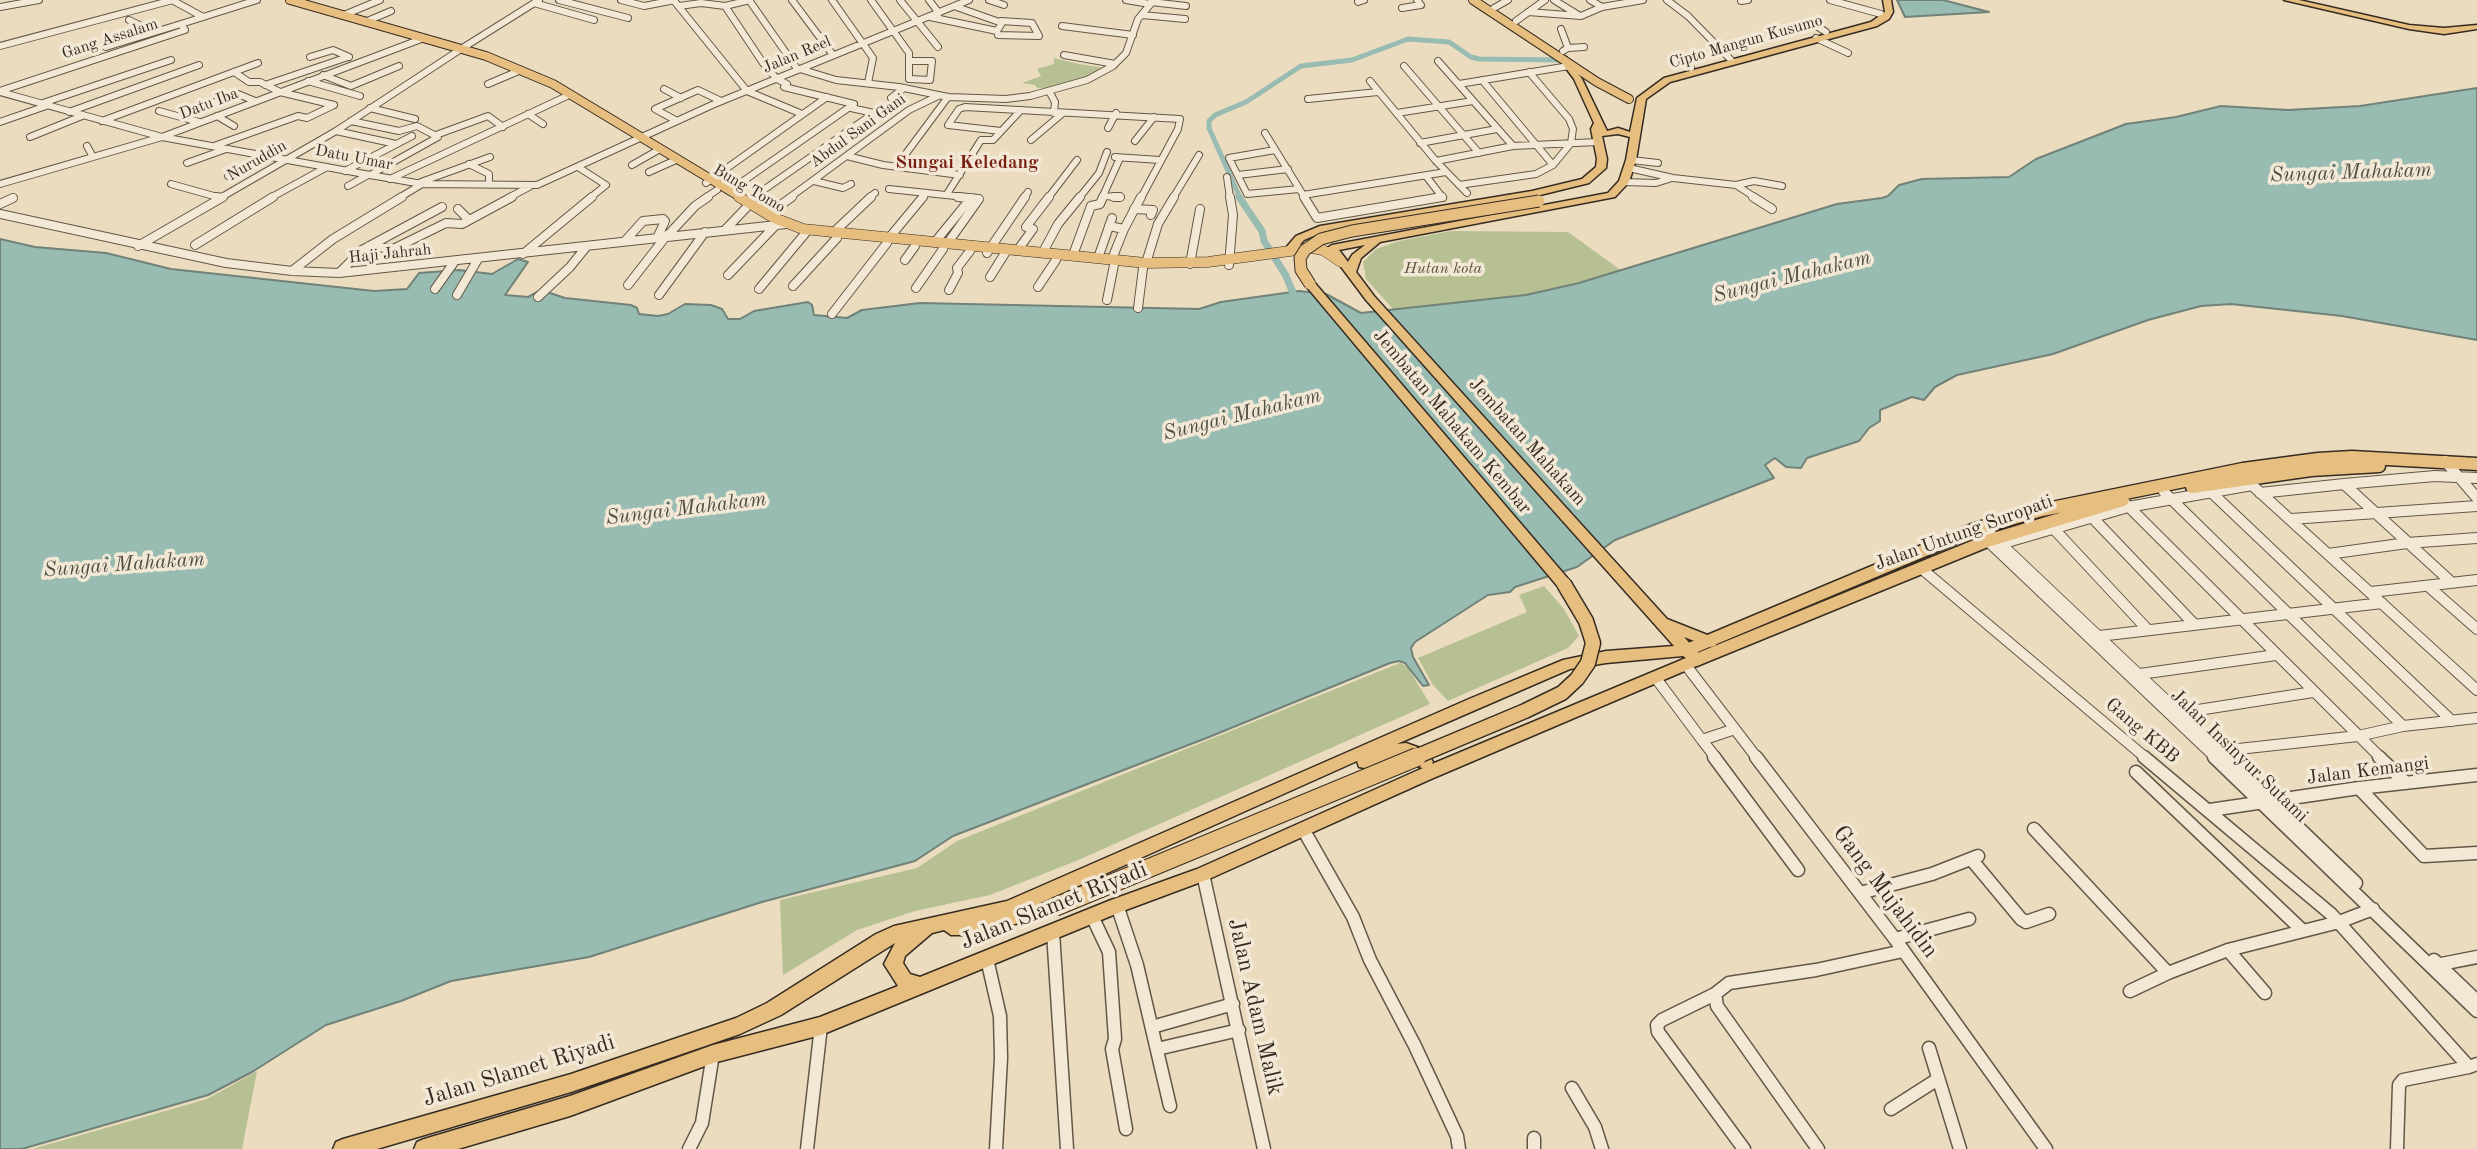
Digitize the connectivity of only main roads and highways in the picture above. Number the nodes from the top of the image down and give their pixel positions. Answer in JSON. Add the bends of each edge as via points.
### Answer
{"nodes":[{"id":1,"x":279,"y":0,"type":"edge"},
{"id":2,"x":290,"y":0,"type":"edge"},
{"id":3,"x":1473,"y":0,"type":"edge"},
{"id":4,"x":1482,"y":0,"type":"edge"},
{"id":5,"x":1882,"y":0,"type":"edge"},
{"id":6,"x":1887,"y":0,"type":"edge"},
{"id":7,"x":2288,"y":0,"type":"edge"},
{"id":8,"x":2302,"y":1,"type":"edge"},
{"id":9,"x":327,"y":12,"type":"junction"},
{"id":10,"x":346,"y":17,"type":"junction"},
{"id":11,"x":2477,"y":26,"type":"edge"},
{"id":12,"x":401,"y":33,"type":"junction"},
{"id":13,"x":1544,"y":42,"type":"junction"},
{"id":14,"x":1566,"y":56,"type":"junction"},
{"id":15,"x":1733,"y":58,"type":"junction"},
{"id":16,"x":550,"y":85,"type":"junction"},
{"id":17,"x":1636,"y":99,"type":"junction"},
{"id":18,"x":641,"y":138,"type":"junction"},
{"id":19,"x":1603,"y":140,"type":"junction"},
{"id":20,"x":1634,"y":141,"type":"junction"},
{"id":21,"x":709,"y":182,"type":"junction"},
{"id":22,"x":747,"y":205,"type":"junction"},
{"id":23,"x":780,"y":226,"type":"junction"},
{"id":24,"x":1383,"y":238,"type":"junction"},
{"id":25,"x":886,"y":240,"type":"junction"},
{"id":26,"x":942,"y":245,"type":"junction"},
{"id":27,"x":1327,"y":249,"type":"junction"},
{"id":28,"x":989,"y":250,"type":"junction"},
{"id":29,"x":1289,"y":250,"type":"junction"},
{"id":30,"x":1009,"y":252,"type":"junction"},
{"id":31,"x":1113,"y":262,"type":"junction"},
{"id":32,"x":1228,"y":262,"type":"junction"},
{"id":33,"x":1144,"y":265,"type":"junction"},
{"id":34,"x":1350,"y":272,"type":"junction"},
{"id":35,"x":2477,"y":464,"type":"edge"},
{"id":36,"x":2451,"y":468,"type":"junction"},
{"id":37,"x":2477,"y":470,"type":"edge"},
{"id":38,"x":1564,"y":584,"type":"joint"},
{"id":39,"x":1664,"y":622,"type":"junction"},
{"id":40,"x":1710,"y":642,"type":"junction"},
{"id":41,"x":1689,"y":658,"type":"junction"},
{"id":42,"x":1425,"y":774,"type":"junction"},
{"id":43,"x":1255,"y":799,"type":"junction"},
{"id":44,"x":932,"y":925,"type":"junction"},
{"id":45,"x":922,"y":986,"type":"junction"},
{"id":46,"x":343,"y":1149,"type":"edge"},
{"id":47,"x":424,"y":1149,"type":"edge"}],
"edges":[{"from":1,"to":9,"type":"main road","name":"Bung Tomo"},
{"from":2,"to":9,"type":"main road","name":"Bung Tomo"},
{"from":3,"to":13,"type":"main road"},
{"from":4,"to":13,"type":"main road"},
{"from":5,"to":15,"type":"highway","name":"Cipto Mangun Kusumo","via":[[1881,14],[1867,22]]},
{"from":6,"to":15,"type":"highway","name":"Cipto Mangun Kusumo","via":[[1889,12],[1883,19]]},
{"from":7,"to":11,"type":"highway","via":[[2409,27],[2444,31]]},
{"from":8,"to":11,"type":"highway","via":[[2421,27]]},
{"from":9,"to":10,"type":"main road","name":"Bung Tomo"},
{"from":10,"to":12,"type":"main road","name":"Bung Tomo"},
{"from":10,"to":12,"type":"main road","name":"Bung Tomo"},
{"from":12,"to":16,"type":"main road","name":"Bung Tomo"},
{"from":13,"to":14,"type":"main road"},
{"from":14,"to":17,"type":"main road"},
{"from":14,"to":19,"type":"highway"},
{"from":15,"to":17,"type":"highway","name":"Cipto Mangun Kusumo","via":[[1672,77]]},
{"from":15,"to":17,"type":"highway","name":"Cipto Mangun Kusumo","via":[[1664,77]]},
{"from":16,"to":18,"type":"main road","name":"Bung Tomo"},
{"from":16,"to":18,"type":"main road","name":"Bung Tomo"},
{"from":17,"to":20,"type":"highway"},
{"from":18,"to":21,"type":"main road","name":"Bung Tomo"},
{"from":19,"to":20,"type":"highway"},
{"from":19,"to":29,"type":"highway","via":[[1601,168],[1585,181],[1320,229],[1300,238]]},
{"from":19,"to":38,"type":"highway","name":"Jembatan Mahakam Kembar","bridge":true,"via":[[1610,170],[1595,187],[1580,193],[1321,239],[1300,258],[1310,285]]},
{"from":20,"to":24,"type":"highway","via":[[1624,182],[1611,195]]},
{"from":21,"to":22,"type":"main road","name":"Bung Tomo"},
{"from":21,"to":22,"type":"main road","name":"Bung Tomo"},
{"from":22,"to":23,"type":"main road","name":"Bung Tomo"},
{"from":22,"to":23,"type":"main road","name":"Bung Tomo","via":[[768,214]]},
{"from":23,"to":25,"type":"main road","name":"Bung Tomo"},
{"from":24,"to":27,"type":"highway"},
{"from":24,"to":34,"type":"highway","via":[[1362,251]]},
{"from":25,"to":26,"type":"main road","name":"Bung Tomo"},
{"from":25,"to":26,"type":"main road","name":"Bung Tomo"},
{"from":26,"to":28,"type":"main road","name":"Bung Tomo"},
{"from":26,"to":28,"type":"main road","name":"Bung Tomo"},
{"from":27,"to":29,"type":"main road","name":"Bung Tomo"},
{"from":27,"to":32,"type":"main road","name":"Bung Tomo"},
{"from":27,"to":34,"type":"highway","name":"Jembatan Mahakam"},
{"from":28,"to":30,"type":"main road","name":"Bung Tomo"},
{"from":29,"to":32,"type":"main road","name":"Bung Tomo"},
{"from":30,"to":31,"type":"main road","name":"Bung Tomo"},
{"from":30,"to":31,"type":"main road","name":"Bung Tomo"},
{"from":31,"to":33,"type":"main road","name":"Bung Tomo"},
{"from":32,"to":33,"type":"main road","name":"Bung Tomo"},
{"from":32,"to":33,"type":"main road","name":"Bung Tomo","via":[[1188,270]]},
{"from":34,"to":39,"type":"highway","name":"Jembatan Mahakam"},
{"from":35,"to":36,"type":"main road","name":"Jalan Untung Suropati"},
{"from":36,"to":37,"type":"main road","name":"Jalan Untung Suropati"},
{"from":36,"to":40,"type":"main road","name":"Jalan Untung Suropati","via":[[2352,457],[2243,469],[2072,503],[1979,528]]},
{"from":36,"to":41,"type":"main road","name":"Jalan Untung Suropati","via":[[2371,466],[2125,503],[1995,542]]},
{"from":38,"to":44,"type":"highway","name":"Jalan Slamet Riyadi","bridge":true,"via":[[1593,643],[1588,663],[1562,693],[1055,907],[973,927]]},
{"from":39,"to":40,"type":"highway"},
{"from":39,"to":41,"type":"highway","name":"Jembatan Mahakam"},
{"from":40,"to":41,"type":"main road","name":"Jalan Slamet Riyadi"},
{"from":41,"to":42,"type":"highway","name":"Jalan Slamet Riyadi","via":[[1655,677]]},
{"from":41,"to":43,"type":"highway","name":"Jalan Slamet Riyadi","via":[[1606,657],[1569,664]]},
{"from":42,"to":43,"type":"highway","via":[[1420,754],[1397,750],[1284,795]]},
{"from":42,"to":45,"type":"highway","name":"Jalan Slamet Riyadi","via":[[1203,874]]},
{"from":43,"to":44,"type":"highway","name":"Jalan Slamet Riyadi","via":[[1009,908]]},
{"from":44,"to":45,"type":"highway","via":[[898,951],[893,964],[904,980]]},
{"from":44,"to":46,"type":"highway","name":"Jalan Slamet Riyadi","via":[[882,940],[774,1009],[740,1025],[571,1083]]},
{"from":45,"to":47,"type":"highway","name":"Jalan Slamet Riyadi","via":[[821,1026],[713,1054],[570,1106]]}]}
